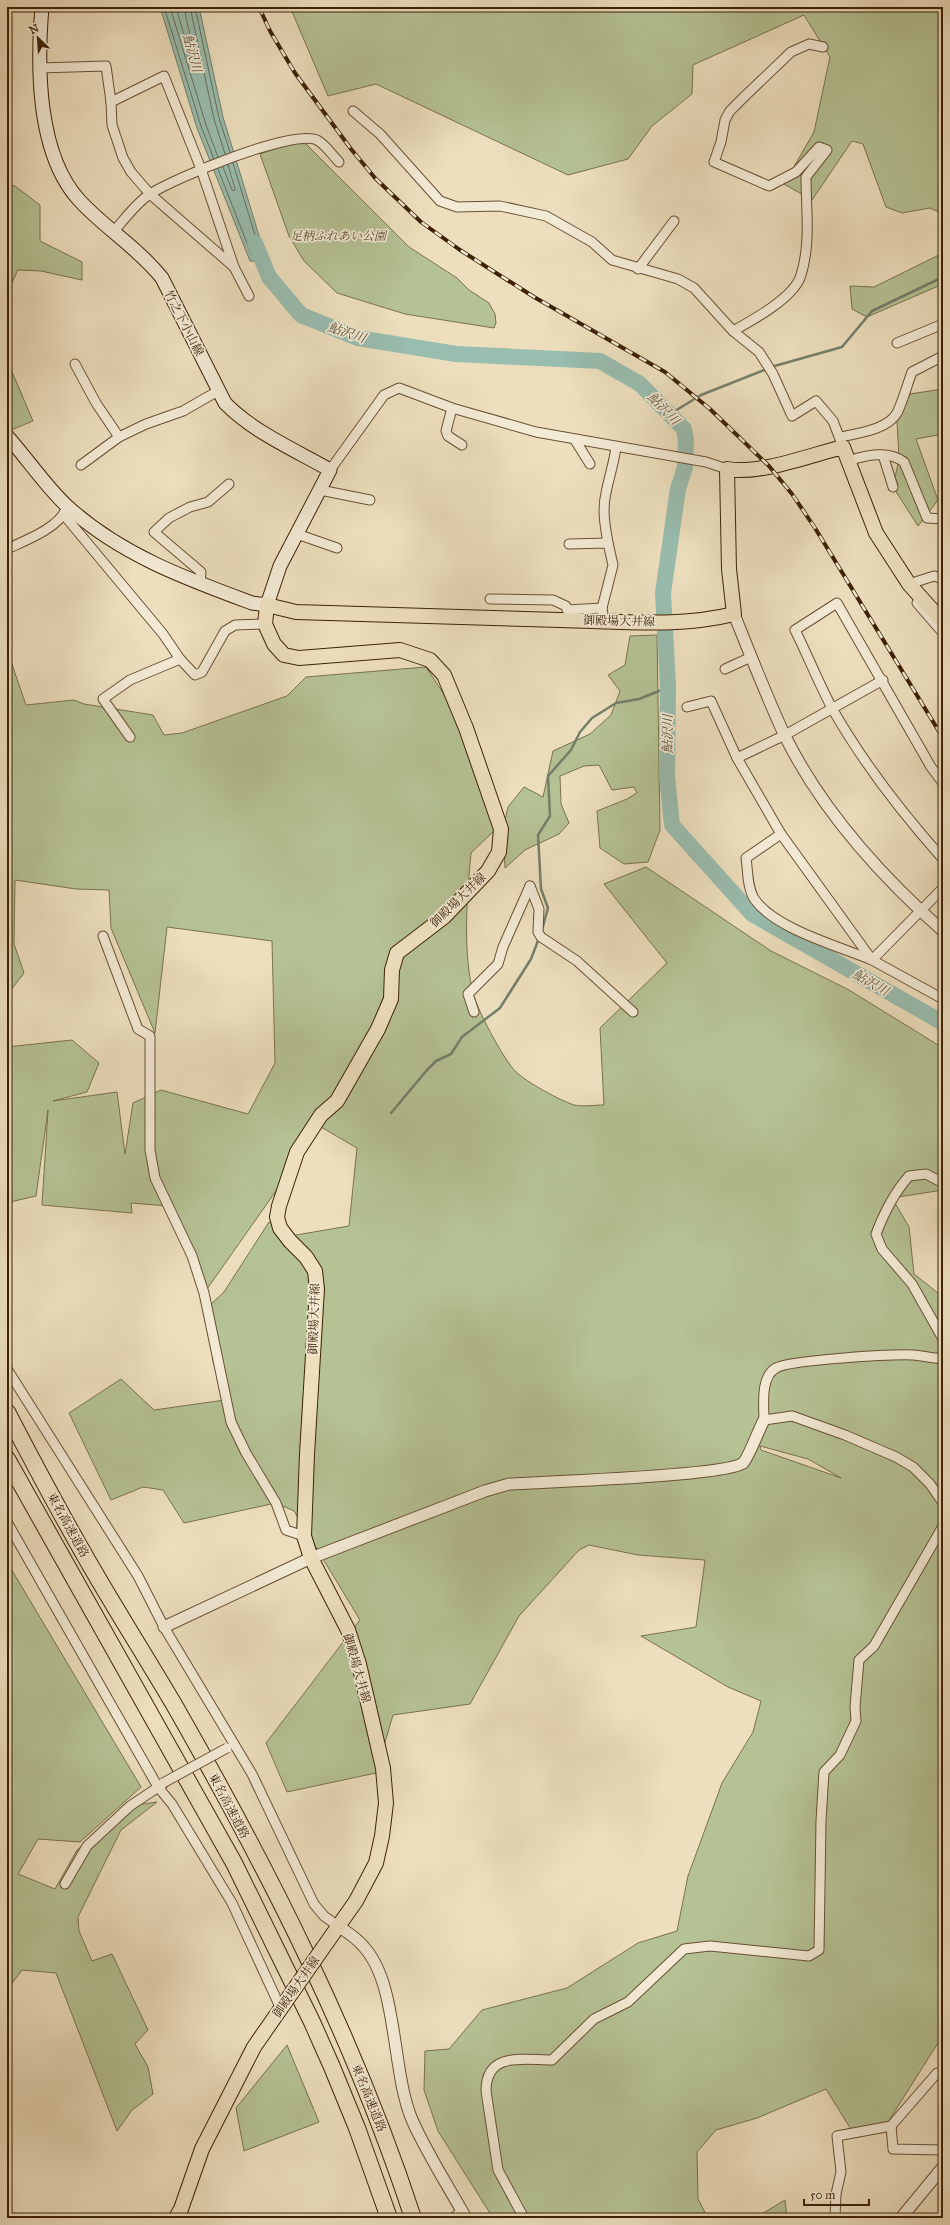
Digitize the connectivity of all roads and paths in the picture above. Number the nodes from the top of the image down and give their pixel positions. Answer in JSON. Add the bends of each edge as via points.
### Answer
{"nodes":[{"id":1,"x":42,"y":7,"type":"edge"},
{"id":2,"x":823,"y":48,"type":"dead end"},
{"id":3,"x":39,"y":68,"type":"junction"},
{"id":4,"x":111,"y":102,"type":"junction"},
{"id":5,"x":353,"y":112,"type":"dead end"},
{"id":6,"x":339,"y":162,"type":"dead end"},
{"id":7,"x":204,"y":168,"type":"junction"},
{"id":8,"x":150,"y":194,"type":"junction"},
{"id":9,"x":674,"y":221,"type":"dead end"},
{"id":10,"x":114,"y":231,"type":"junction"},
{"id":11,"x":234,"y":267,"type":"junction"},
{"id":12,"x":638,"y":269,"type":"junction"},
{"id":13,"x":249,"y":296,"type":"dead end"},
{"id":14,"x":943,"y":324,"type":"edge"},
{"id":15,"x":733,"y":331,"type":"junction"},
{"id":16,"x":897,"y":343,"type":"dead end"},
{"id":17,"x":943,"y":356,"type":"edge"},
{"id":18,"x":75,"y":364,"type":"dead end"},
{"id":19,"x":218,"y":391,"type":"junction"},
{"id":20,"x":452,"y":408,"type":"junction"},
{"id":21,"x":7,"y":436,"type":"edge"},
{"id":22,"x":119,"y":437,"type":"junction"},
{"id":23,"x":575,"y":440,"type":"junction"},
{"id":24,"x":842,"y":442,"type":"junction"},
{"id":25,"x":462,"y":445,"type":"dead end"},
{"id":26,"x":616,"y":447,"type":"junction"},
{"id":27,"x":883,"y":455,"type":"junction"},
{"id":28,"x":848,"y":461,"type":"junction"},
{"id":29,"x":81,"y":464,"type":"dead end"},
{"id":30,"x":590,"y":464,"type":"dead end"},
{"id":31,"x":727,"y":469,"type":"junction"},
{"id":32,"x":330,"y":470,"type":"junction"},
{"id":33,"x":229,"y":484,"type":"dead end"},
{"id":34,"x":893,"y":487,"type":"dead end"},
{"id":35,"x":320,"y":490,"type":"junction"},
{"id":36,"x":370,"y":500,"type":"dead end"},
{"id":37,"x":65,"y":510,"type":"junction"},
{"id":38,"x":943,"y":519,"type":"edge"},
{"id":39,"x":297,"y":534,"type":"junction"},
{"id":40,"x":608,"y":542,"type":"junction"},
{"id":41,"x":569,"y":544,"type":"dead end"},
{"id":42,"x":337,"y":548,"type":"dead end"},
{"id":43,"x":7,"y":549,"type":"edge"},
{"id":44,"x":943,"y":579,"type":"edge"},
{"id":45,"x":200,"y":584,"type":"junction"},
{"id":46,"x":909,"y":584,"type":"junction"},
{"id":47,"x":490,"y":599,"type":"dead end"},
{"id":48,"x":267,"y":605,"type":"junction"},
{"id":49,"x":603,"y":614,"type":"junction"},
{"id":50,"x":734,"y":614,"type":"junction"},
{"id":51,"x":943,"y":622,"type":"edge"},
{"id":52,"x":265,"y":624,"type":"junction"},
{"id":53,"x":943,"y":633,"type":"edge"},
{"id":54,"x":751,"y":657,"type":"junction"},
{"id":55,"x":180,"y":659,"type":"junction"},
{"id":56,"x":725,"y":669,"type":"dead end"},
{"id":57,"x":883,"y":680,"type":"junction"},
{"id":58,"x":687,"y":707,"type":"dead end"},
{"id":59,"x":833,"y":709,"type":"junction"},
{"id":60,"x":785,"y":735,"type":"junction"},
{"id":61,"x":130,"y":737,"type":"dead end"},
{"id":62,"x":737,"y":758,"type":"junction"},
{"id":63,"x":943,"y":783,"type":"edge"},
{"id":64,"x":781,"y":834,"type":"junction"},
{"id":65,"x":943,"y":859,"type":"edge"},
{"id":66,"x":943,"y":888,"type":"edge"},
{"id":67,"x":920,"y":910,"type":"junction"},
{"id":68,"x":943,"y":931,"type":"edge"},
{"id":69,"x":103,"y":936,"type":"dead end"},
{"id":70,"x":872,"y":960,"type":"junction"},
{"id":71,"x":943,"y":999,"type":"edge"},
{"id":72,"x":474,"y":1012,"type":"dead end"},
{"id":73,"x":634,"y":1012,"type":"dead end"},
{"id":74,"x":943,"y":1183,"type":"edge"},
{"id":75,"x":943,"y":1339,"type":"edge"},
{"id":76,"x":943,"y":1359,"type":"edge"},
{"id":77,"x":7,"y":1369,"type":"edge"},
{"id":78,"x":7,"y":1412,"type":"edge"},
{"id":79,"x":764,"y":1420,"type":"junction"},
{"id":80,"x":7,"y":1459,"type":"edge"},
{"id":81,"x":943,"y":1503,"type":"edge"},
{"id":82,"x":7,"y":1522,"type":"edge"},
{"id":83,"x":943,"y":1526,"type":"edge"},
{"id":84,"x":304,"y":1536,"type":"junction"},
{"id":85,"x":311,"y":1558,"type":"junction"},
{"id":86,"x":164,"y":1627,"type":"junction"},
{"id":87,"x":231,"y":1746,"type":"junction"},
{"id":88,"x":160,"y":1785,"type":"junction"},
{"id":89,"x":65,"y":1884,"type":"dead end"},
{"id":90,"x":338,"y":1926,"type":"junction"},
{"id":91,"x":284,"y":2005,"type":"junction"},
{"id":92,"x":943,"y":2073,"type":"edge"},
{"id":93,"x":891,"y":2126,"type":"junction"},
{"id":94,"x":943,"y":2150,"type":"edge"},
{"id":95,"x":943,"y":2166,"type":"edge"},
{"id":96,"x":181,"y":2215,"type":"edge"},
{"id":97,"x":464,"y":2215,"type":"edge"},
{"id":98,"x":389,"y":2218,"type":"edge"},
{"id":99,"x":413,"y":2218,"type":"edge"},
{"id":100,"x":453,"y":2218,"type":"edge"},
{"id":101,"x":524,"y":2218,"type":"edge"},
{"id":102,"x":835,"y":2218,"type":"edge"},
{"id":103,"x":901,"y":2218,"type":"edge"}],
"edges":[{"from":1,"to":3,"type":"main road","name":"竹之下小山線"},
{"from":2,"to":15,"type":"street","via":[[809,44],[791,52],[744,96],[724,120],[721,142],[714,162],[769,186],[796,172],[819,147],[828,150],[806,177],[808,218],[801,276],[786,296],[763,314]]},
{"from":3,"to":4,"type":"street","via":[[106,66]]},
{"from":3,"to":10,"type":"main road","name":"竹之下小山線","via":[[43,113],[59,167],[80,201]]},
{"from":4,"to":7,"type":"street","via":[[164,76]]},
{"from":4,"to":8,"type":"street","via":[[112,125],[123,158]]},
{"from":5,"to":12,"type":"street","via":[[380,134],[440,201],[457,207],[500,206],[546,216],[592,242],[612,260]]},
{"from":6,"to":7,"type":"street","via":[[318,140],[305,138],[250,152]]},
{"from":7,"to":8,"type":"street"},
{"from":7,"to":11,"type":"street"},
{"from":8,"to":10,"type":"street"},
{"from":8,"to":11,"type":"street"},
{"from":9,"to":12,"type":"street"},
{"from":10,"to":19,"type":"main road","name":"竹之下小山線","via":[[148,261],[162,278]]},
{"from":11,"to":13,"type":"street"},
{"from":12,"to":15,"type":"street","via":[[678,279],[694,288]]},
{"from":14,"to":16,"type":"street"},
{"from":15,"to":24,"type":"street","via":[[759,352],[773,374],[792,416],[816,401],[831,418]]},
{"from":17,"to":24,"type":"street","via":[[912,372],[896,414],[888,422]]},
{"from":18,"to":22,"type":"street","via":[[96,403]]},
{"from":19,"to":22,"type":"street","via":[[183,411]]},
{"from":19,"to":32,"type":"main road","name":"竹之下小山線","via":[[236,414]]},
{"from":20,"to":23,"type":"street","via":[[536,432]]},
{"from":20,"to":25,"type":"street","via":[[446,431],[448,436]]},
{"from":20,"to":32,"type":"street","via":[[399,388],[384,395]]},
{"from":21,"to":37,"type":"main road"},
{"from":22,"to":29,"type":"street"},
{"from":23,"to":26,"type":"street"},
{"from":23,"to":30,"type":"street"},
{"from":24,"to":28,"type":"main road"},
{"from":24,"to":31,"type":"main road","via":[[758,468]]},
{"from":26,"to":31,"type":"street","via":[[706,462]]},
{"from":26,"to":40,"type":"street","via":[[612,474],[605,494],[604,520]]},
{"from":27,"to":28,"type":"street","via":[[861,456]]},
{"from":27,"to":34,"type":"street"},
{"from":27,"to":38,"type":"street","via":[[896,456],[904,462],[927,518]]},
{"from":28,"to":46,"type":"main road","via":[[876,533]]},
{"from":31,"to":50,"type":"main road","via":[[729,569]]},
{"from":32,"to":35,"type":"main road"},
{"from":33,"to":45,"type":"street","via":[[208,502],[190,507],[170,518],[154,532],[201,572]]},
{"from":35,"to":36,"type":"street"},
{"from":35,"to":39,"type":"main road"},
{"from":37,"to":43,"type":"street","via":[[42,533]]},
{"from":37,"to":45,"type":"main road","via":[[160,568]]},
{"from":37,"to":55,"type":"street"},
{"from":39,"to":42,"type":"street"},
{"from":39,"to":48,"type":"main road","via":[[280,566]]},
{"from":40,"to":41,"type":"street"},
{"from":40,"to":49,"type":"street","via":[[613,565]]},
{"from":44,"to":46,"type":"street","via":[[934,576]]},
{"from":45,"to":48,"type":"main road","via":[[252,603]]},
{"from":46,"to":51,"type":"main road"},
{"from":46,"to":53,"type":"street","via":[[916,603]]},
{"from":47,"to":49,"type":"street","via":[[553,600],[566,606],[567,610]]},
{"from":48,"to":49,"type":"main road","name":"御殿場大井線","via":[[296,612]]},
{"from":48,"to":52,"type":"main road"},
{"from":49,"to":50,"type":"main road","name":"御殿場大井線","via":[[681,622],[710,620]]},
{"from":50,"to":54,"type":"street"},
{"from":52,"to":55,"type":"street","via":[[235,625],[225,631],[202,672],[195,675]]},
{"from":52,"to":84,"type":"main road","name":"御殿場大井線","via":[[274,644],[284,655],[299,658],[400,650],[430,660],[444,675],[464,722],[501,829],[499,852],[488,871],[444,917],[397,954],[392,970],[391,1000],[378,1029],[336,1101],[321,1115],[297,1152],[279,1206],[277,1217],[280,1228],[315,1271],[317,1289]]},
{"from":54,"to":56,"type":"street"},
{"from":54,"to":60,"type":"street"},
{"from":55,"to":61,"type":"street","via":[[130,680],[103,699]]},
{"from":57,"to":59,"type":"street"},
{"from":57,"to":59,"type":"street","via":[[837,603],[795,630]]},
{"from":57,"to":63,"type":"street","via":[[931,767]]},
{"from":58,"to":62,"type":"street","via":[[711,702]]},
{"from":59,"to":60,"type":"street"},
{"from":59,"to":65,"type":"street","via":[[870,768]]},
{"from":60,"to":62,"type":"street"},
{"from":60,"to":67,"type":"street","via":[[832,812],[856,842]]},
{"from":62,"to":64,"type":"street"},
{"from":64,"to":70,"type":"street"},
{"from":64,"to":70,"type":"street","via":[[746,858],[754,899],[782,923]]},
{"from":66,"to":67,"type":"street"},
{"from":67,"to":68,"type":"street"},
{"from":67,"to":70,"type":"street"},
{"from":69,"to":84,"type":"street","via":[[138,1029],[150,1036],[150,1150],[155,1178],[192,1256],[204,1292],[232,1422],[246,1453],[276,1503],[286,1530]]},
{"from":70,"to":71,"type":"street"},
{"from":72,"to":73,"type":"street","via":[[468,994],[498,964],[530,886],[539,909],[541,935],[577,961]]},
{"from":74,"to":75,"type":"street","via":[[926,1174],[909,1176],[900,1186],[876,1234],[882,1249],[912,1284]]},
{"from":76,"to":79,"type":"street","via":[[912,1355],[801,1363],[775,1368],[768,1377],[764,1391]]},
{"from":77,"to":86,"type":"street","via":[[138,1576]]},
{"from":78,"to":99,"type":"highway","name":"東名高速道路","via":[[85,1555],[208,1766],[284,1912],[354,2059]]},
{"from":79,"to":81,"type":"street","via":[[792,1416],[845,1434],[896,1457],[913,1467],[930,1484]]},
{"from":79,"to":85,"type":"street","via":[[742,1464],[692,1473],[509,1484]]},
{"from":80,"to":98,"type":"highway","name":"東名高速道路","via":[[234,1863],[332,2067]]},
{"from":82,"to":88,"type":"street"},
{"from":83,"to":101,"type":"street","via":[[874,1646],[860,1660],[856,1721],[840,1754],[824,1772],[819,1950],[809,1956],[710,1946],[684,1949],[628,2002],[594,2019],[552,2060],[507,2060],[494,2067],[486,2079],[486,2091],[498,2170]]},
{"from":84,"to":85,"type":"main road","name":"御殿場大井線"},
{"from":85,"to":86,"type":"street"},
{"from":85,"to":90,"type":"main road","name":"御殿場大井線","via":[[348,1630],[359,1664],[383,1768],[386,1803],[376,1863],[356,1901]]},
{"from":86,"to":87,"type":"street"},
{"from":87,"to":88,"type":"street","bridge":true},
{"from":87,"to":90,"type":"street","via":[[252,1774],[314,1904],[324,1916]]},
{"from":88,"to":89,"type":"street","via":[[130,1806],[87,1846]]},
{"from":88,"to":91,"type":"street","via":[[232,1903]]},
{"from":90,"to":91,"type":"main road","name":"御殿場大井線","bridge":true},
{"from":90,"to":97,"type":"street","via":[[365,1948],[378,1970],[390,2014],[400,2076],[413,2122]]},
{"from":91,"to":96,"type":"main road","name":"御殿場大井線","via":[[254,2047],[202,2149]]},
{"from":92,"to":93,"type":"street","via":[[936,2073]]},
{"from":93,"to":94,"type":"street","via":[[892,2150]]},
{"from":93,"to":102,"type":"street","via":[[837,2136],[841,2172],[836,2194]]},
{"from":95,"to":103,"type":"street"},
{"from":97,"to":100,"type":"street"}]}
